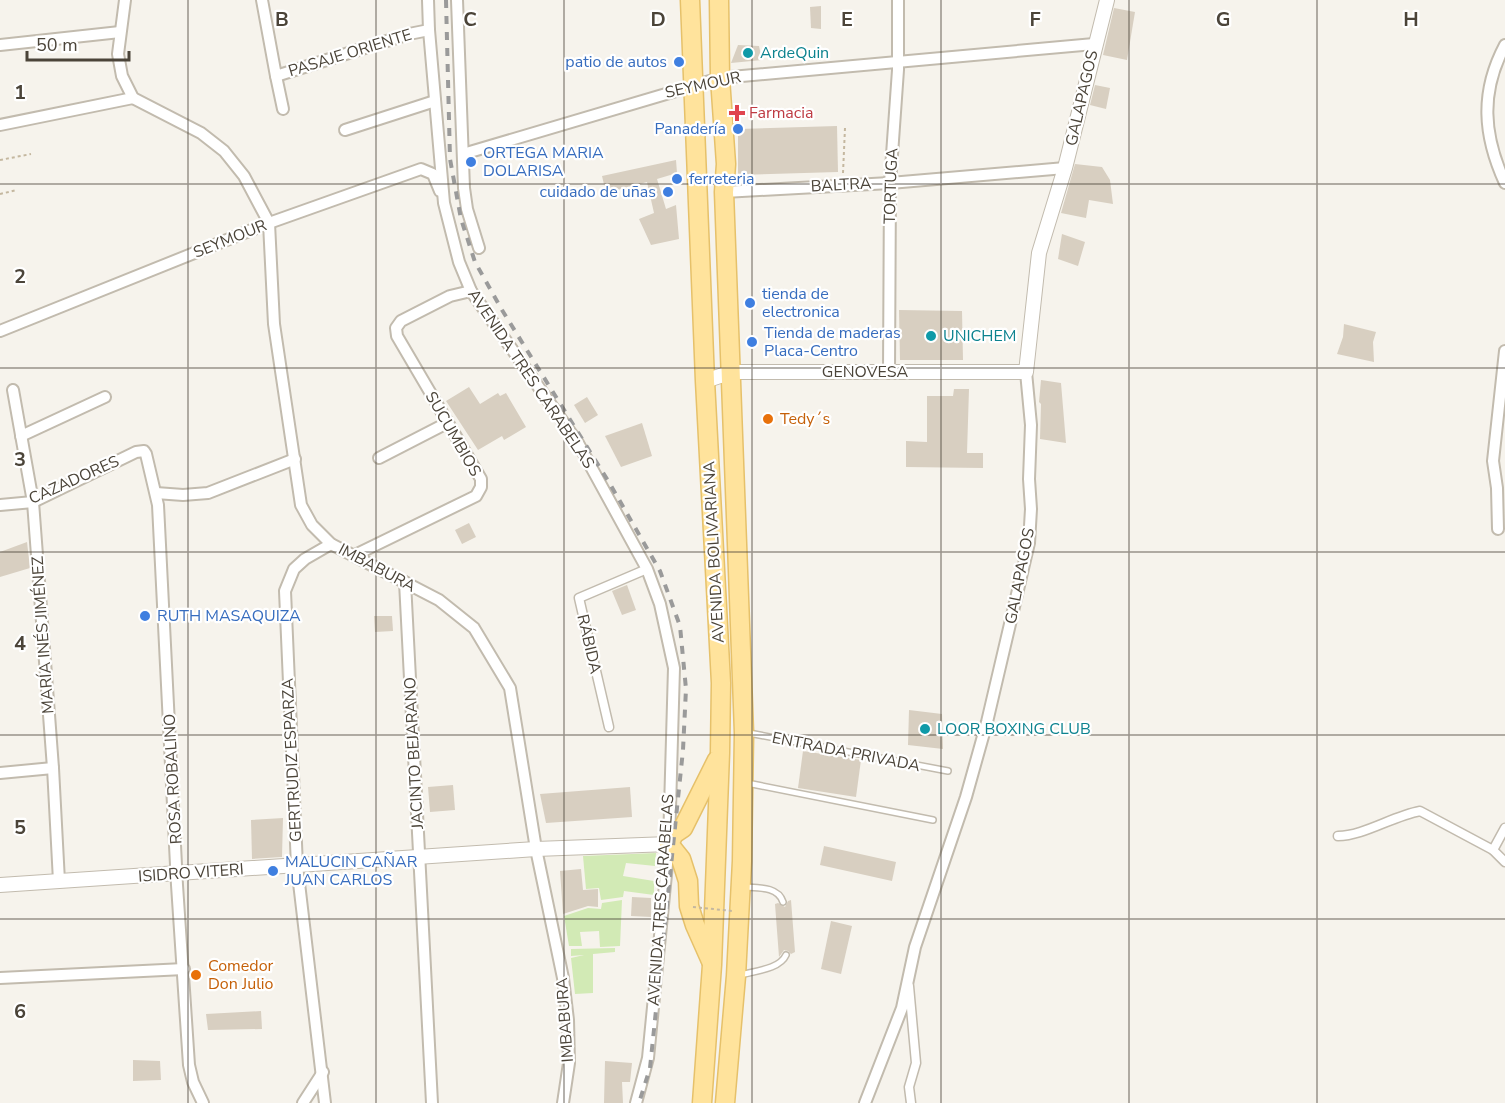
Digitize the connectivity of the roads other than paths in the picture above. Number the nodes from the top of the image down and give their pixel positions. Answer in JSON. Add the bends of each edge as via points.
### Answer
{"nodes":[{"id":1,"x":125,"y":0,"type":"edge"},
{"id":2,"x":262,"y":0,"type":"edge"},
{"id":3,"x":428,"y":0,"type":"edge"},
{"id":4,"x":457,"y":0,"type":"edge"},
{"id":5,"x":690,"y":0,"type":"edge"},
{"id":6,"x":719,"y":0,"type":"edge"},
{"id":7,"x":898,"y":0,"type":"edge"},
{"id":8,"x":1107,"y":0,"type":"edge"},
{"id":9,"x":429,"y":30,"type":"junction"},
{"id":10,"x":120,"y":32,"type":"junction"},
{"id":11,"x":1094,"y":44,"type":"junction"},
{"id":12,"x":0,"y":45,"type":"edge"},
{"id":13,"x":1505,"y":45,"type":"edge"},
{"id":14,"x":898,"y":62,"type":"junction"},
{"id":15,"x":276,"y":76,"type":"junction"},
{"id":16,"x":720,"y":78,"type":"junction"},
{"id":17,"x":692,"y":84,"type":"junction"},
{"id":18,"x":133,"y":98,"type":"junction"},
{"id":19,"x":435,"y":101,"type":"junction"},
{"id":20,"x":283,"y":109,"type":"dead end"},
{"id":21,"x":0,"y":125,"type":"edge"},
{"id":22,"x":345,"y":129,"type":"dead end"},
{"id":23,"x":463,"y":154,"type":"junction"},
{"id":24,"x":1065,"y":168,"type":"junction"},
{"id":25,"x":890,"y":183,"type":"junction"},
{"id":26,"x":1505,"y":183,"type":"edge"},
{"id":27,"x":724,"y":192,"type":"junction"},
{"id":28,"x":444,"y":203,"type":"junction"},
{"id":29,"x":269,"y":223,"type":"junction"},
{"id":30,"x":479,"y":248,"type":"dead end"},
{"id":31,"x":471,"y":291,"type":"junction"},
{"id":32,"x":0,"y":331,"type":"edge"},
{"id":33,"x":1505,"y":351,"type":"edge"},
{"id":34,"x":732,"y":372,"type":"junction"},
{"id":35,"x":888,"y":372,"type":"junction"},
{"id":36,"x":1026,"y":372,"type":"junction"},
{"id":37,"x":705,"y":381,"type":"junction"},
{"id":38,"x":13,"y":390,"type":"dead end"},
{"id":39,"x":105,"y":397,"type":"dead end"},
{"id":40,"x":447,"y":423,"type":"junction"},
{"id":41,"x":21,"y":436,"type":"junction"},
{"id":42,"x":1505,"y":448,"type":"edge"},
{"id":43,"x":146,"y":454,"type":"joint"},
{"id":44,"x":380,"y":458,"type":"dead end"},
{"id":45,"x":295,"y":459,"type":"junction"},
{"id":46,"x":1493,"y":461,"type":"junction"},
{"id":47,"x":156,"y":493,"type":"junction"},
{"id":48,"x":33,"y":502,"type":"junction"},
{"id":49,"x":0,"y":505,"type":"edge"},
{"id":50,"x":1498,"y":529,"type":"dead end"},
{"id":51,"x":331,"y":543,"type":"junction"},
{"id":52,"x":355,"y":555,"type":"junction"},
{"id":53,"x":647,"y":569,"type":"junction"},
{"id":54,"x":405,"y":582,"type":"junction"},
{"id":55,"x":609,"y":727,"type":"dead end"},
{"id":56,"x":744,"y":733,"type":"junction"},
{"id":57,"x":720,"y":753,"type":"junction"},
{"id":58,"x":53,"y":768,"type":"junction"},
{"id":59,"x":948,"y":771,"type":"dead end"},
{"id":60,"x":0,"y":773,"type":"edge"},
{"id":61,"x":744,"y":782,"type":"junction"},
{"id":62,"x":933,"y":820,"type":"dead end"},
{"id":63,"x":1505,"y":828,"type":"edge"},
{"id":64,"x":1338,"y":836,"type":"dead end"},
{"id":65,"x":669,"y":844,"type":"junction"},
{"id":66,"x":536,"y":849,"type":"junction"},
{"id":67,"x":1493,"y":850,"type":"junction"},
{"id":68,"x":420,"y":856,"type":"junction"},
{"id":69,"x":1505,"y":862,"type":"edge"},
{"id":70,"x":297,"y":866,"type":"junction"},
{"id":71,"x":177,"y":873,"type":"junction"},
{"id":72,"x":59,"y":881,"type":"junction"},
{"id":73,"x":0,"y":885,"type":"edge"},
{"id":74,"x":740,"y":886,"type":"junction"},
{"id":75,"x":783,"y":902,"type":"dead end"},
{"id":76,"x":786,"y":955,"type":"dead end"},
{"id":77,"x":712,"y":965,"type":"junction"},
{"id":78,"x":184,"y":969,"type":"junction"},
{"id":79,"x":736,"y":976,"type":"junction"},
{"id":80,"x":0,"y":978,"type":"edge"},
{"id":81,"x":908,"y":978,"type":"junction"},
{"id":82,"x":323,"y":1071,"type":"junction"},
{"id":83,"x":203,"y":1103,"type":"edge"},
{"id":84,"x":303,"y":1103,"type":"edge"},
{"id":85,"x":325,"y":1103,"type":"edge"},
{"id":86,"x":432,"y":1103,"type":"edge"},
{"id":87,"x":563,"y":1103,"type":"edge"},
{"id":88,"x":636,"y":1103,"type":"edge"},
{"id":89,"x":702,"y":1103,"type":"edge"},
{"id":90,"x":725,"y":1103,"type":"edge"},
{"id":91,"x":865,"y":1103,"type":"edge"},
{"id":92,"x":911,"y":1103,"type":"edge"}],
"edges":[{"from":1,"to":10,"type":"street"},
{"from":2,"to":15,"type":"street","name":"PASAJE ORIENTE"},
{"from":3,"to":9,"type":"street","name":"AVENIDA TRES CARABELAS"},
{"from":4,"to":23,"type":"street"},
{"from":5,"to":17,"type":"main road","name":"AVENIDA BOLIVARIANA"},
{"from":6,"to":16,"type":"main road","name":"AVENIDA BOLIVARIANA"},
{"from":7,"to":14,"type":"street","name":"TORTUGA"},
{"from":8,"to":11,"type":"street","name":"GALAPAGOS"},
{"from":9,"to":15,"type":"street","name":"PASAJE ORIENTE"},
{"from":9,"to":19,"type":"street","name":"AVENIDA TRES CARABELAS"},
{"from":10,"to":12,"type":"street"},
{"from":10,"to":18,"type":"street","via":[[122,76]]},
{"from":11,"to":14,"type":"street","name":"SEYMOUR"},
{"from":11,"to":24,"type":"street","name":"GALAPAGOS"},
{"from":13,"to":26,"type":"street","via":[[1491,79],[1486,123]]},
{"from":14,"to":16,"type":"street","name":"SEYMOUR"},
{"from":14,"to":25,"type":"street","name":"TORTUGA"},
{"from":15,"to":20,"type":"street"},
{"from":16,"to":17,"type":"street","name":"SEYMOUR"},
{"from":16,"to":27,"type":"main road","name":"AVENIDA BOLIVARIANA"},
{"from":17,"to":23,"type":"street","name":"SEYMOUR"},
{"from":17,"to":37,"type":"main road","name":"AVENIDA BOLIVARIANA"},
{"from":18,"to":21,"type":"street"},
{"from":18,"to":29,"type":"street","name":"IMBABURA","via":[[201,133],[224,151],[244,176]]},
{"from":19,"to":22,"type":"street"},
{"from":19,"to":28,"type":"street","name":"AVENIDA TRES CARABELAS"},
{"from":23,"to":30,"type":"street","via":[[467,209]]},
{"from":24,"to":25,"type":"street","name":"BALTRA"},
{"from":24,"to":36,"type":"street","name":"GALAPAGOS","via":[[1039,253]]},
{"from":25,"to":27,"type":"street","name":"BALTRA"},
{"from":25,"to":35,"type":"street","name":"TORTUGA"},
{"from":27,"to":34,"type":"main road","name":"AVENIDA BOLIVARIANA"},
{"from":28,"to":29,"type":"street","name":"SEYMOUR","via":[[433,174],[421,170]]},
{"from":28,"to":31,"type":"street","name":"AVENIDA TRES CARABELAS"},
{"from":29,"to":32,"type":"street","name":"SEYMOUR"},
{"from":29,"to":45,"type":"street","name":"IMBABURA","via":[[274,324]]},
{"from":31,"to":40,"type":"street","name":"SUCUMBIOS","via":[[450,296],[401,321],[396,328]]},
{"from":31,"to":53,"type":"street","name":"AVENIDA TRES CARABELAS","via":[[578,443]]},
{"from":33,"to":46,"type":"street"},
{"from":34,"to":35,"type":"street","name":"GENOVESA"},
{"from":34,"to":37,"type":"street","name":"GENOVESA"},
{"from":34,"to":56,"type":"main road","name":"AVENIDA BOLIVARIANA"},
{"from":35,"to":36,"type":"street","name":"GENOVESA"},
{"from":36,"to":81,"type":"street","name":"GALAPAGOS","via":[[1031,425],[1029,543],[987,722]]},
{"from":37,"to":57,"type":"main road","name":"AVENIDA BOLIVARIANA","via":[[721,683]]},
{"from":38,"to":41,"type":"street","name":"MARÍA INÉS JIMÉNEZ"},
{"from":39,"to":41,"type":"street"},
{"from":40,"to":44,"type":"street"},
{"from":40,"to":52,"type":"street","name":"SUCUMBIOS","via":[[481,479],[476,496]]},
{"from":41,"to":48,"type":"street","name":"MARÍA INÉS JIMÉNEZ"},
{"from":42,"to":46,"type":"street"},
{"from":43,"to":47,"type":"street","name":"ROSA ROBALINO"},
{"from":43,"to":48,"type":"street","name":"CAZADORES","via":[[136,452]]},
{"from":45,"to":47,"type":"street","via":[[208,493]]},
{"from":45,"to":51,"type":"street","name":"IMBABURA","via":[[301,505],[312,525]]},
{"from":46,"to":50,"type":"street"},
{"from":47,"to":71,"type":"street","name":"ROSA ROBALINO"},
{"from":48,"to":49,"type":"street","name":"CAZADORES"},
{"from":48,"to":58,"type":"street","name":"MARÍA INÉS JIMÉNEZ"},
{"from":51,"to":52,"type":"street","name":"IMBABURA"},
{"from":51,"to":70,"type":"street","name":"GERTRUDIZ ESPARZA","via":[[294,569],[285,591]]},
{"from":52,"to":54,"type":"street","name":"IMBABURA"},
{"from":53,"to":55,"type":"street","name":"RÁBIDA","via":[[579,598]]},
{"from":53,"to":65,"type":"street","name":"AVENIDA TRES CARABELAS","via":[[660,604],[674,668]]},
{"from":54,"to":66,"type":"street","name":"IMBABURA","via":[[439,600],[474,628],[510,688]]},
{"from":54,"to":68,"type":"street","name":"JACINTO BEJARANO"},
{"from":56,"to":59,"type":"lane","name":"ENTRADA PRIVADA"},
{"from":56,"to":61,"type":"main road","name":"AVENIDA BOLIVARIANA"},
{"from":57,"to":65,"type":"main road","via":[[683,828]]},
{"from":57,"to":77,"type":"main road","name":"AVENIDA BOLIVARIANA"},
{"from":58,"to":60,"type":"street"},
{"from":58,"to":72,"type":"street","name":"MARÍA INÉS JIMÉNEZ"},
{"from":61,"to":62,"type":"lane"},
{"from":61,"to":74,"type":"main road","name":"AVENIDA BOLIVARIANA"},
{"from":63,"to":67,"type":"street"},
{"from":64,"to":67,"type":"street","via":[[1350,836],[1420,811]]},
{"from":65,"to":66,"type":"street","name":"ISIDRO VITERI"},
{"from":65,"to":77,"type":"main road","via":[[681,859],[688,881],[689,906]]},
{"from":65,"to":88,"type":"street","name":"AVENIDA TRES CARABELAS","via":[[648,1058]]},
{"from":66,"to":68,"type":"street","name":"ISIDRO VITERI"},
{"from":66,"to":87,"type":"street","name":"IMBABURA","via":[[565,988],[569,1064]]},
{"from":67,"to":69,"type":"street"},
{"from":68,"to":70,"type":"street","name":"ISIDRO VITERI"},
{"from":68,"to":86,"type":"street","name":"JACINTO BEJARANO"},
{"from":70,"to":71,"type":"street","name":"ISIDRO VITERI"},
{"from":70,"to":82,"type":"street","name":"GERTRUDIZ ESPARZA"},
{"from":71,"to":72,"type":"street","name":"ISIDRO VITERI"},
{"from":71,"to":78,"type":"street","name":"ROSA ROBALINO"},
{"from":72,"to":73,"type":"street","name":"ISIDRO VITERI"},
{"from":74,"to":75,"type":"lane","via":[[770,889]]},
{"from":74,"to":79,"type":"main road","name":"AVENIDA BOLIVARIANA"},
{"from":76,"to":79,"type":"lane","via":[[777,965]]},
{"from":77,"to":89,"type":"main road","name":"AVENIDA BOLIVARIANA"},
{"from":78,"to":80,"type":"street"},
{"from":78,"to":83,"type":"street","name":"ROSA ROBALINO","via":[[189,1065]]},
{"from":79,"to":90,"type":"main road","name":"AVENIDA BOLIVARIANA"},
{"from":81,"to":91,"type":"street","name":"GALAPAGOS","via":[[902,1008]]},
{"from":81,"to":92,"type":"street","via":[[916,1063],[909,1087]]},
{"from":82,"to":84,"type":"street"},
{"from":82,"to":85,"type":"street","name":"GERTRUDIZ ESPARZA"}]}
